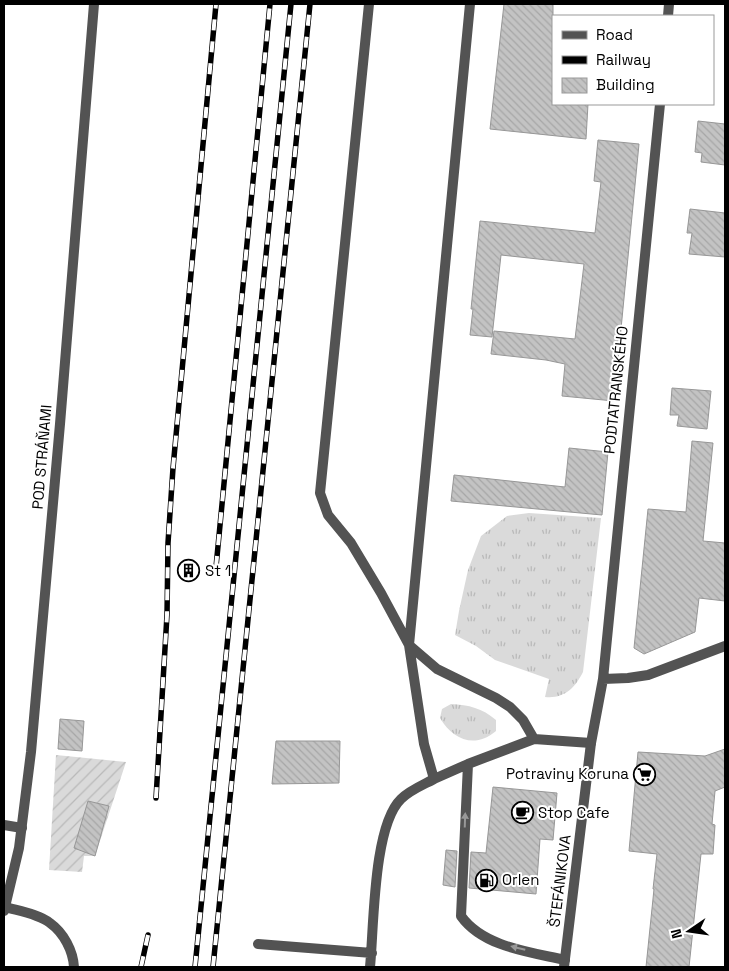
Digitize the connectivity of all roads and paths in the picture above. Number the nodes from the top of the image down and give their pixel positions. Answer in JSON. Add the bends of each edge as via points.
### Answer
{"nodes":[{"id":1,"x":94,"y":4,"type":"edge"},
{"id":2,"x":369,"y":4,"type":"edge"},
{"id":3,"x":470,"y":4,"type":"edge"},
{"id":4,"x":660,"y":105,"type":"edge"},
{"id":5,"x":409,"y":646,"type":"junction"},
{"id":6,"x":725,"y":646,"type":"edge"},
{"id":7,"x":603,"y":679,"type":"junction"},
{"id":8,"x":534,"y":739,"type":"junction"},
{"id":9,"x":591,"y":743,"type":"junction"},
{"id":10,"x":468,"y":764,"type":"junction"},
{"id":11,"x":434,"y":779,"type":"junction"},
{"id":12,"x":4,"y":825,"type":"edge"},
{"id":13,"x":22,"y":828,"type":"junction"},
{"id":14,"x":5,"y":909,"type":"edge"},
{"id":15,"x":258,"y":944,"type":"dead end"},
{"id":16,"x":372,"y":953,"type":"junction"},
{"id":17,"x":564,"y":963,"type":"edge"},
{"id":18,"x":74,"y":967,"type":"edge"},
{"id":19,"x":370,"y":967,"type":"edge"}],
"edges":[{"from":1,"to":13,"type":"street","name":"POD STRÁŇAMI","via":[[60,424]]},
{"from":2,"to":5,"type":"street","via":[[320,493],[328,515],[351,543]]},
{"from":3,"to":5,"type":"street"},
{"from":4,"to":7,"type":"street","name":"PODTATRANSKÉHO"},
{"from":5,"to":8,"type":"street","via":[[437,669],[510,707],[523,720]]},
{"from":5,"to":11,"type":"street","via":[[424,744]]},
{"from":6,"to":7,"type":"street","via":[[648,675]]},
{"from":7,"to":9,"type":"street","name":"ŠTEFÁNIKOVA"},
{"from":8,"to":9,"type":"street"},
{"from":8,"to":10,"type":"street"},
{"from":9,"to":17,"type":"street","name":"ŠTEFÁNIKOVA"},
{"from":10,"to":11,"type":"street"},
{"from":17,"to":10,"type":"street","one_way":true,"via":[[489,938],[468,926],[461,916]]},
{"from":11,"to":16,"type":"street","via":[[400,799],[390,813],[377,877]]},
{"from":12,"to":13,"type":"street"},
{"from":13,"to":14,"type":"street","name":"POD STRÁŇAMI"},
{"from":14,"to":18,"type":"street","via":[[50,922],[70,948]]},
{"from":15,"to":16,"type":"street"},
{"from":16,"to":19,"type":"street"}]}
